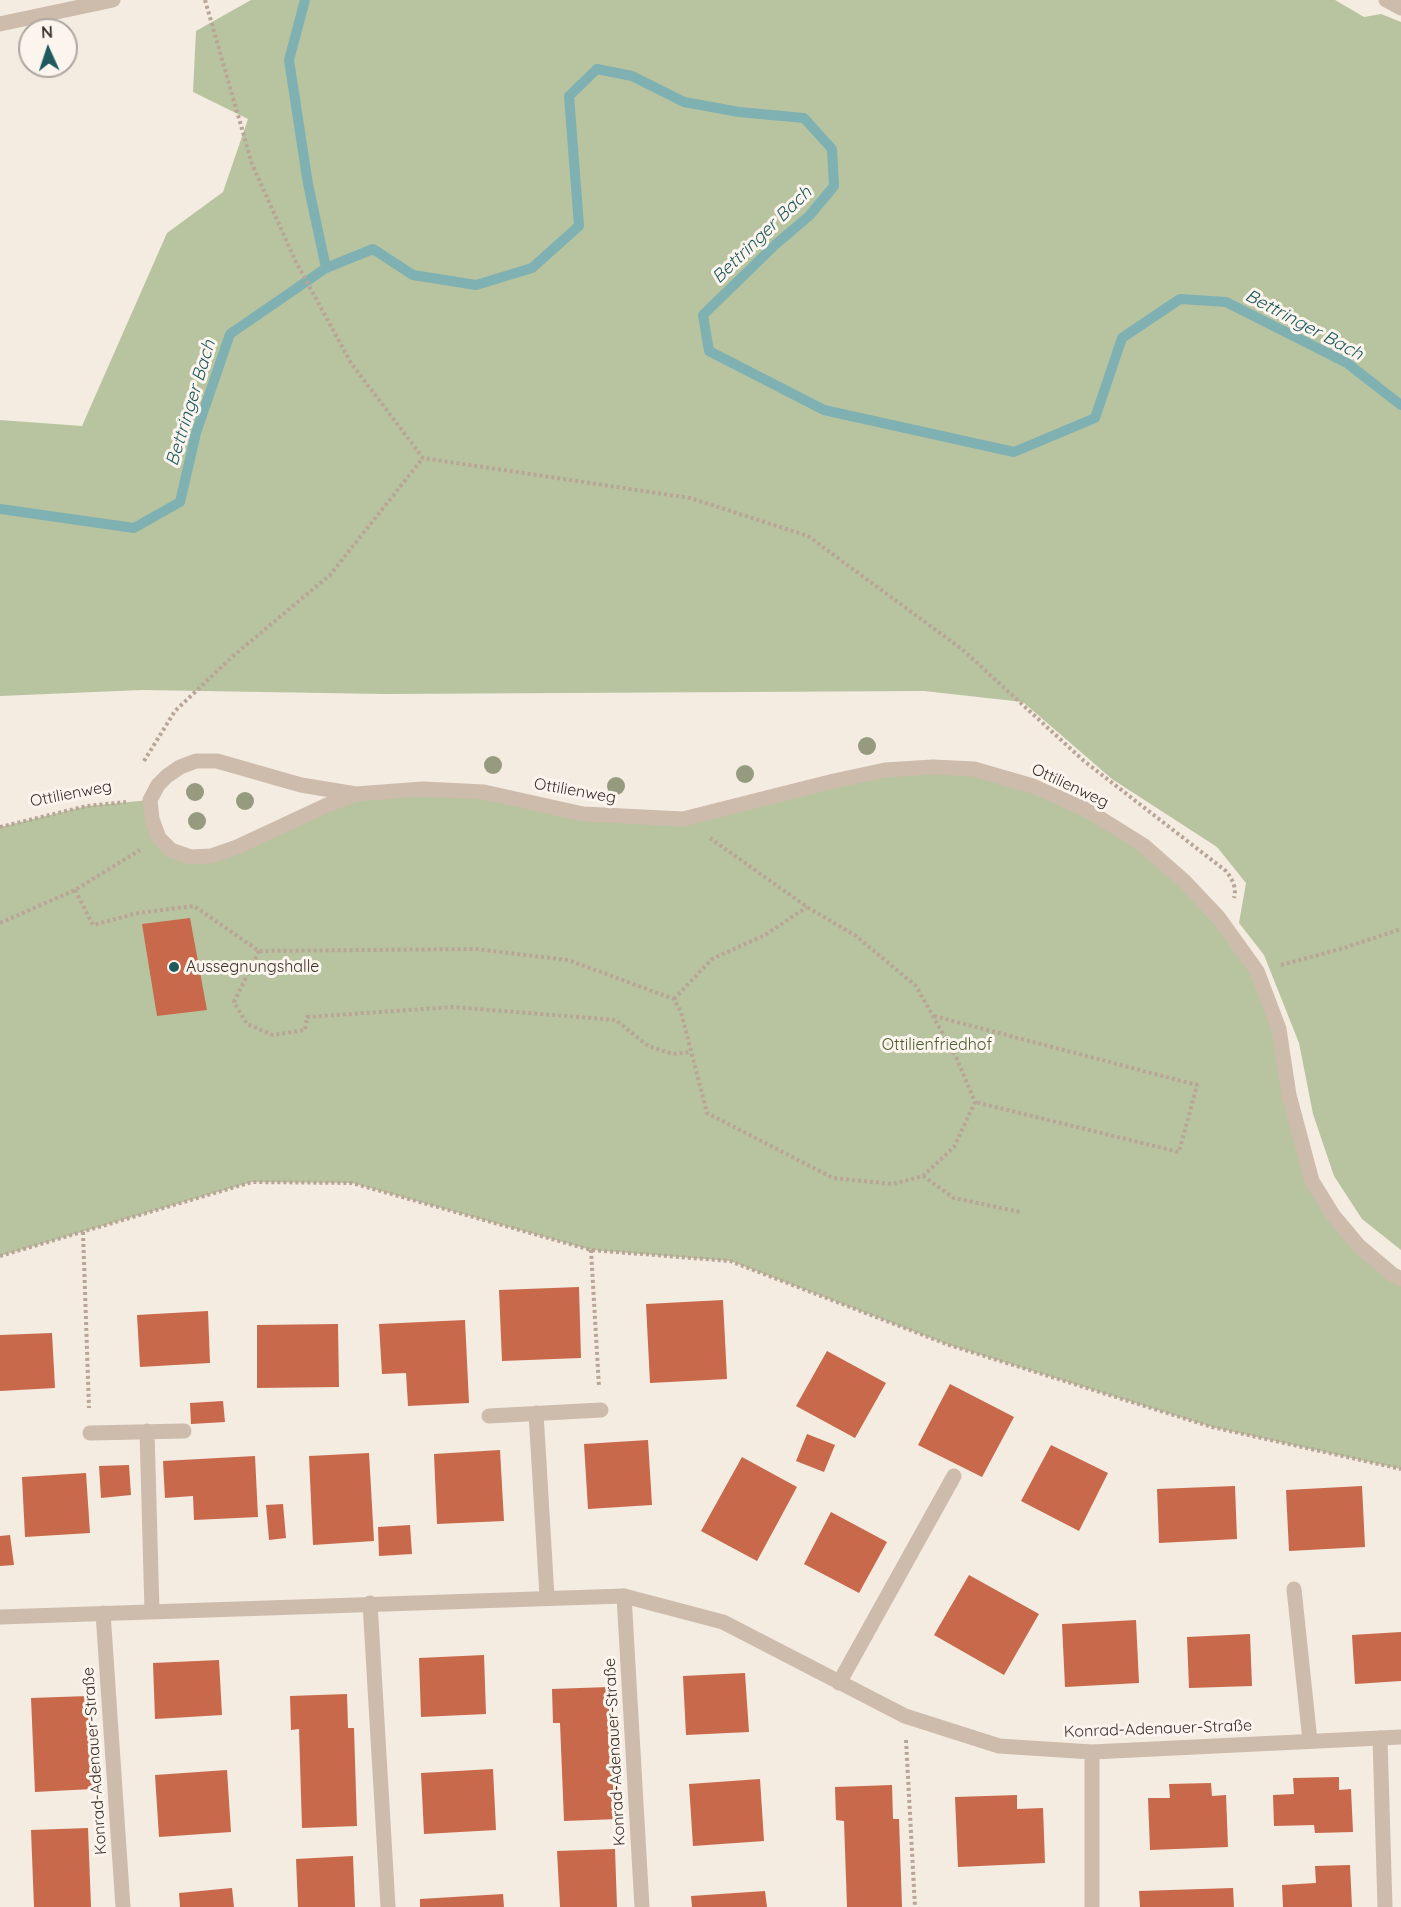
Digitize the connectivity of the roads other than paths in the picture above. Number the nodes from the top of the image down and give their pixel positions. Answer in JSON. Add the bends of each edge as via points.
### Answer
{"nodes":[{"id":1,"x":113,"y":0,"type":"edge"},
{"id":2,"x":1386,"y":0,"type":"edge"},
{"id":3,"x":1401,"y":8,"type":"edge"},
{"id":4,"x":0,"y":24,"type":"edge"},
{"id":5,"x":356,"y":794,"type":"junction"},
{"id":6,"x":1401,"y":1279,"type":"edge"},
{"id":7,"x":601,"y":1410,"type":"road end"},
{"id":8,"x":536,"y":1413,"type":"junction"},
{"id":9,"x":489,"y":1416,"type":"dead end"},
{"id":10,"x":147,"y":1431,"type":"junction"},
{"id":11,"x":184,"y":1431,"type":"dead end"},
{"id":12,"x":90,"y":1433,"type":"road end"},
{"id":13,"x":954,"y":1476,"type":"dead end"},
{"id":14,"x":1294,"y":1589,"type":"dead end"},
{"id":15,"x":624,"y":1596,"type":"junction"},
{"id":16,"x":547,"y":1597,"type":"junction"},
{"id":17,"x":370,"y":1603,"type":"junction"},
{"id":18,"x":152,"y":1611,"type":"junction"},
{"id":19,"x":102,"y":1613,"type":"junction"},
{"id":20,"x":0,"y":1617,"type":"edge"},
{"id":21,"x":839,"y":1683,"type":"junction"},
{"id":22,"x":1401,"y":1737,"type":"edge"},
{"id":23,"x":1380,"y":1738,"type":"junction"},
{"id":24,"x":1310,"y":1741,"type":"junction"},
{"id":25,"x":1092,"y":1752,"type":"junction"},
{"id":26,"x":123,"y":1907,"type":"edge"},
{"id":27,"x":388,"y":1907,"type":"edge"},
{"id":28,"x":642,"y":1907,"type":"edge"},
{"id":29,"x":1092,"y":1907,"type":"edge"},
{"id":30,"x":1385,"y":1907,"type":"edge"}],
"edges":[{"from":1,"to":4,"type":"street"},
{"from":2,"to":3,"type":"street"},
{"from":5,"to":5,"type":"street","name":"Ottilienweg","via":[[237,847],[211,856],[191,857],[171,850],[159,838],[150,800],[158,785],[180,767],[217,760],[301,785]]},
{"from":5,"to":6,"type":"street","name":"Ottilienweg","via":[[423,789],[484,792],[583,814],[683,819],[885,770],[933,767],[975,769],[1033,786],[1087,810],[1143,845],[1184,881],[1219,918],[1257,971],[1279,1029],[1289,1095],[1312,1181],[1359,1246]]},
{"from":7,"to":8,"type":"street"},
{"from":8,"to":9,"type":"street"},
{"from":8,"to":16,"type":"street"},
{"from":10,"to":11,"type":"street"},
{"from":10,"to":12,"type":"street"},
{"from":10,"to":18,"type":"street"},
{"from":13,"to":21,"type":"street"},
{"from":14,"to":24,"type":"street"},
{"from":15,"to":16,"type":"street","name":"Konrad-Adenauer-Straße"},
{"from":15,"to":21,"type":"street","name":"Konrad-Adenauer-Straße","via":[[723,1622]]},
{"from":15,"to":28,"type":"street","name":"Konrad-Adenauer-Straße"},
{"from":16,"to":17,"type":"street","name":"Konrad-Adenauer-Straße"},
{"from":17,"to":18,"type":"street","name":"Konrad-Adenauer-Straße"},
{"from":17,"to":27,"type":"street"},
{"from":18,"to":19,"type":"street","name":"Konrad-Adenauer-Straße"},
{"from":19,"to":20,"type":"street","name":"Konrad-Adenauer-Straße"},
{"from":19,"to":26,"type":"street","name":"Konrad-Adenauer-Straße"},
{"from":21,"to":25,"type":"street","name":"Konrad-Adenauer-Straße","via":[[905,1716],[999,1746]]},
{"from":22,"to":23,"type":"street","name":"Konrad-Adenauer-Straße"},
{"from":23,"to":24,"type":"street","name":"Konrad-Adenauer-Straße"},
{"from":23,"to":30,"type":"street"},
{"from":24,"to":25,"type":"street","name":"Konrad-Adenauer-Straße"},
{"from":25,"to":29,"type":"street"}]}
